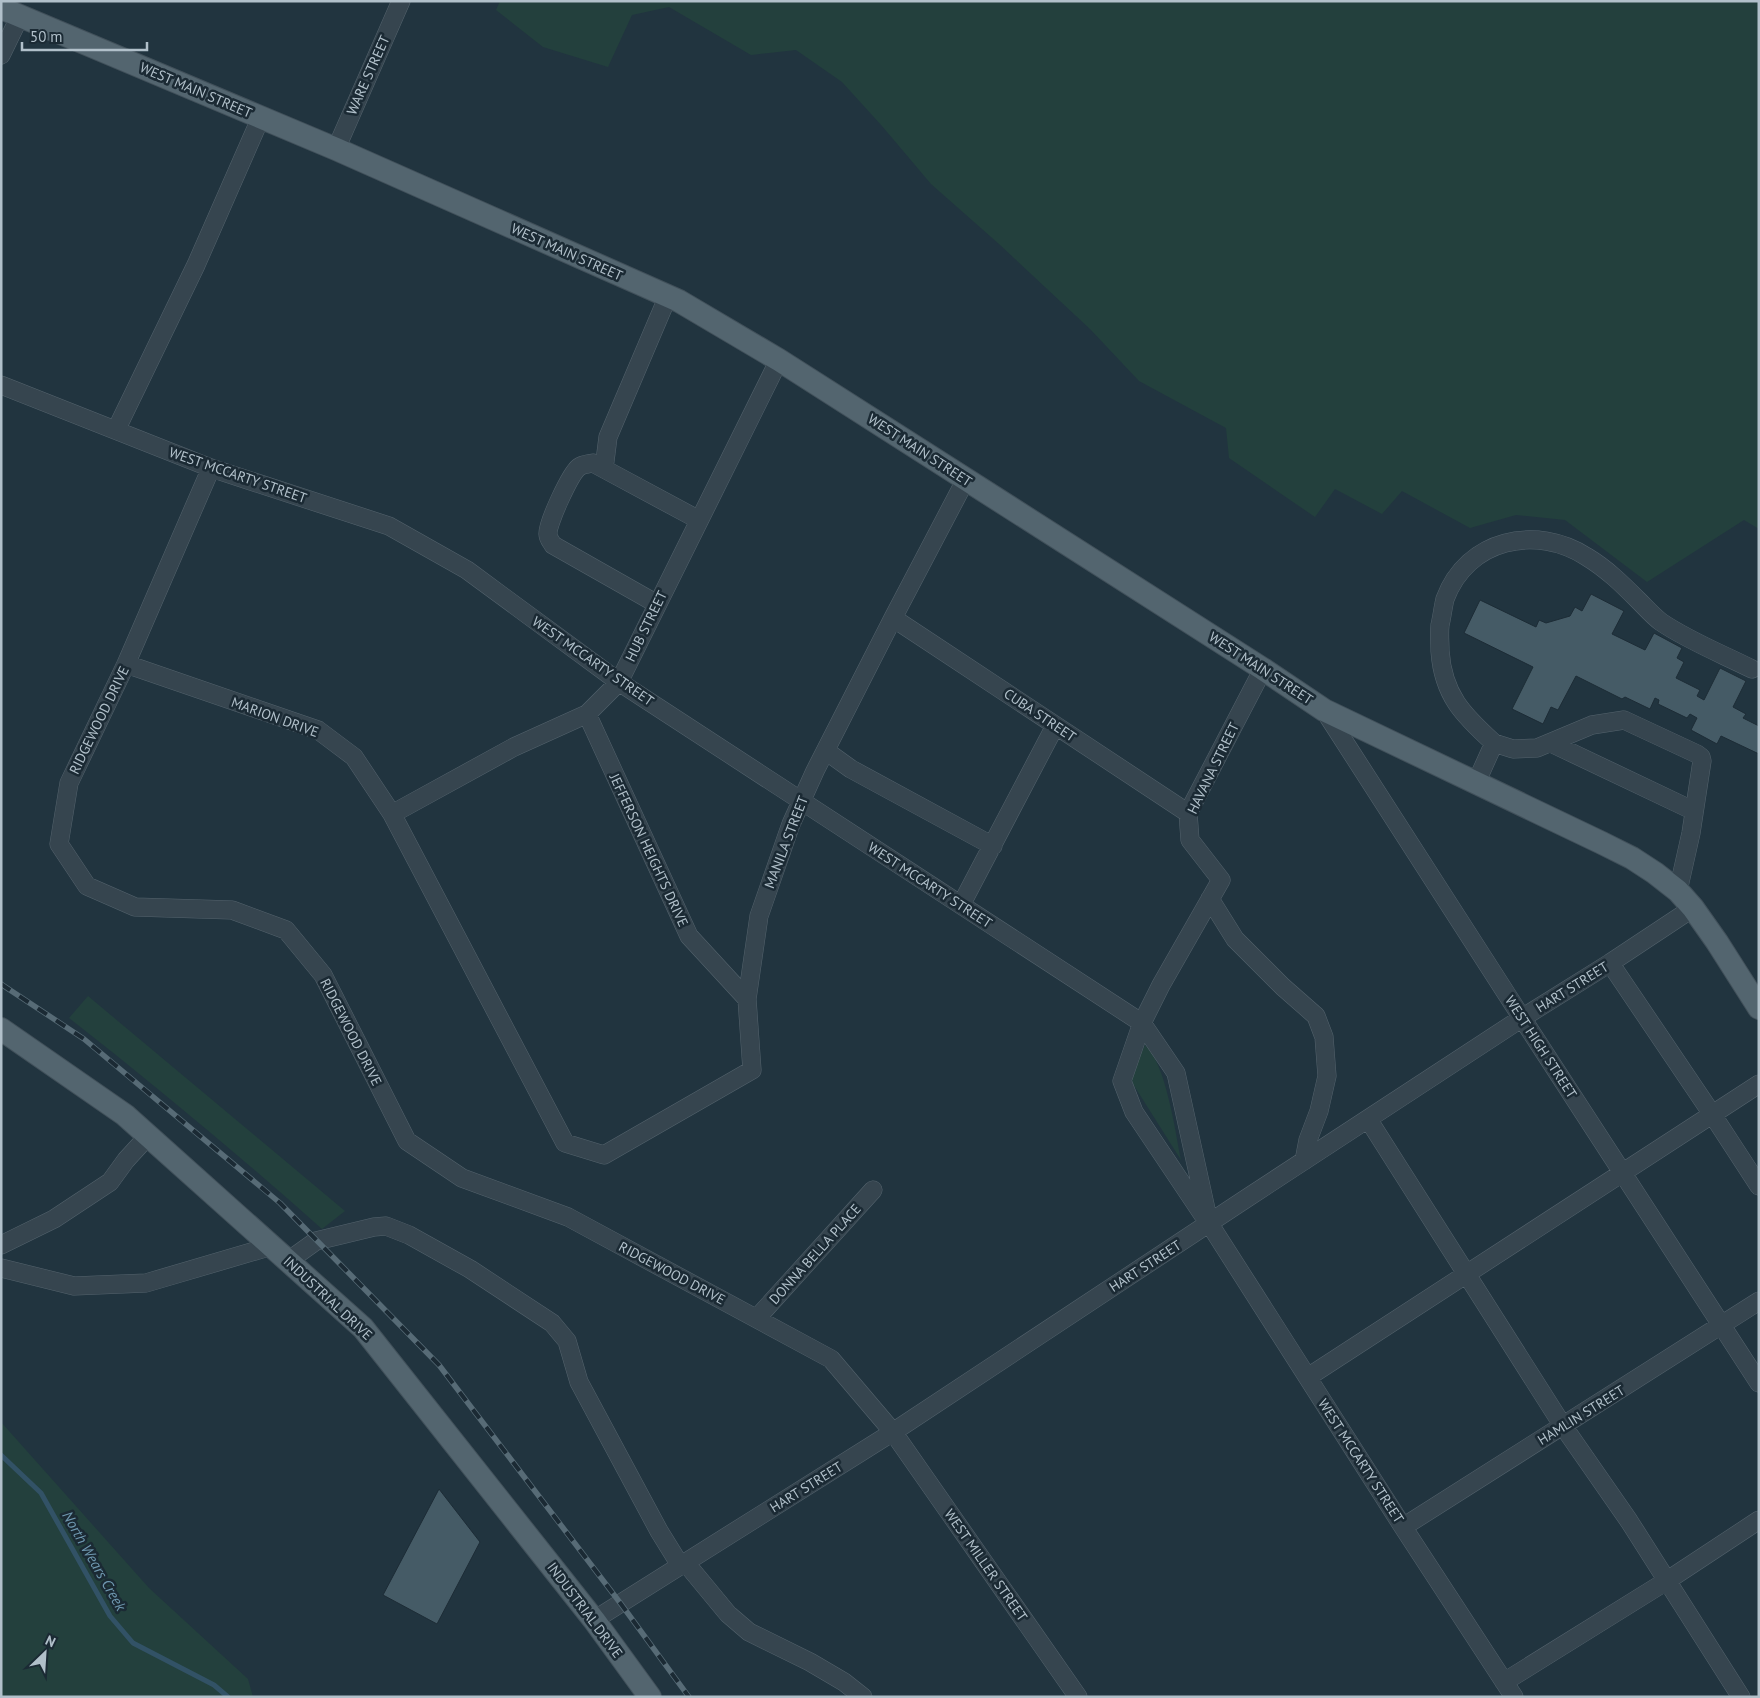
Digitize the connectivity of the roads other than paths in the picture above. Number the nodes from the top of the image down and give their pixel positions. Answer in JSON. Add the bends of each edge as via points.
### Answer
{"nodes":[{"id":1,"x":401,"y":1,"type":"edge"},
{"id":2,"x":10,"y":12,"type":"edge"},
{"id":3,"x":1,"y":55,"type":"edge"},
{"id":4,"x":261,"y":117,"type":"junction"},
{"id":5,"x":336,"y":149,"type":"junction"},
{"id":6,"x":668,"y":296,"type":"junction"},
{"id":7,"x":779,"y":360,"type":"junction"},
{"id":8,"x":3,"y":391,"type":"edge"},
{"id":9,"x":116,"y":430,"type":"junction"},
{"id":10,"x":211,"y":468,"type":"junction"},
{"id":11,"x":604,"y":469,"type":"junction"},
{"id":12,"x":966,"y":479,"type":"junction"},
{"id":13,"x":699,"y":520,"type":"junction"},
{"id":14,"x":657,"y":604,"type":"junction"},
{"id":15,"x":893,"y":618,"type":"junction"},
{"id":16,"x":126,"y":664,"type":"junction"},
{"id":17,"x":1263,"y":669,"type":"junction"},
{"id":18,"x":1752,"y":669,"type":"dead end"},
{"id":19,"x":619,"y":682,"type":"junction"},
{"id":20,"x":1324,"y":710,"type":"junction"},
{"id":21,"x":587,"y":714,"type":"junction"},
{"id":22,"x":1055,"y":726,"type":"junction"},
{"id":23,"x":1494,"y":742,"type":"junction"},
{"id":24,"x":1551,"y":743,"type":"junction"},
{"id":25,"x":826,"y":751,"type":"junction"},
{"id":26,"x":1476,"y":783,"type":"junction"},
{"id":27,"x":801,"y":800,"type":"junction"},
{"id":28,"x":1694,"y":811,"type":"junction"},
{"id":29,"x":1188,"y":813,"type":"junction"},
{"id":30,"x":392,"y":814,"type":"junction"},
{"id":31,"x":993,"y":846,"type":"junction"},
{"id":32,"x":1678,"y":891,"type":"junction"},
{"id":33,"x":1210,"y":899,"type":"junction"},
{"id":34,"x":961,"y":905,"type":"junction"},
{"id":35,"x":1693,"y":908,"type":"junction"},
{"id":36,"x":1610,"y":963,"type":"junction"},
{"id":37,"x":746,"y":999,"type":"junction"},
{"id":38,"x":1759,"y":1008,"type":"edge"},
{"id":39,"x":1522,"y":1018,"type":"junction"},
{"id":40,"x":1142,"y":1023,"type":"junction"},
{"id":41,"x":1,"y":1030,"type":"edge"},
{"id":42,"x":1759,"y":1084,"type":"edge"},
{"id":43,"x":1712,"y":1114,"type":"junction"},
{"id":44,"x":1368,"y":1119,"type":"junction"},
{"id":45,"x":148,"y":1136,"type":"junction"},
{"id":46,"x":604,"y":1154,"type":"joint"},
{"id":47,"x":1304,"y":1161,"type":"junction"},
{"id":48,"x":1622,"y":1172,"type":"junction"},
{"id":49,"x":1759,"y":1186,"type":"edge"},
{"id":50,"x":873,"y":1190,"type":"dead end"},
{"id":51,"x":1209,"y":1223,"type":"junction"},
{"id":52,"x":1,"y":1245,"type":"edge"},
{"id":53,"x":280,"y":1254,"type":"junction"},
{"id":54,"x":1,"y":1268,"type":"edge"},
{"id":55,"x":1467,"y":1275,"type":"junction"},
{"id":56,"x":1759,"y":1302,"type":"edge"},
{"id":57,"x":757,"y":1318,"type":"junction"},
{"id":58,"x":1722,"y":1326,"type":"junction"},
{"id":59,"x":1308,"y":1378,"type":"junction"},
{"id":60,"x":1759,"y":1383,"type":"edge"},
{"id":61,"x":1563,"y":1426,"type":"junction"},
{"id":62,"x":893,"y":1432,"type":"junction"},
{"id":63,"x":1759,"y":1520,"type":"edge"},
{"id":64,"x":1403,"y":1528,"type":"junction"},
{"id":65,"x":683,"y":1564,"type":"junction"},
{"id":66,"x":1668,"y":1580,"type":"junction"},
{"id":67,"x":594,"y":1620,"type":"junction"},
{"id":68,"x":1509,"y":1689,"type":"edge"},
{"id":69,"x":650,"y":1697,"type":"edge"},
{"id":70,"x":863,"y":1697,"type":"edge"},
{"id":71,"x":1078,"y":1697,"type":"edge"},
{"id":72,"x":1741,"y":1697,"type":"edge"}],
"edges":[{"from":1,"to":5,"type":"street","name":"WARE STREET"},
{"from":2,"to":3,"type":"street"},
{"from":2,"to":4,"type":"main road","name":"WEST MAIN STREET"},
{"from":4,"to":5,"type":"main road","name":"WEST MAIN STREET"},
{"from":4,"to":9,"type":"street","via":[[196,265]]},
{"from":5,"to":6,"type":"main road","name":"WEST MAIN STREET"},
{"from":6,"to":7,"type":"main road","name":"WEST MAIN STREET"},
{"from":6,"to":11,"type":"street","via":[[608,437]]},
{"from":7,"to":12,"type":"main road","name":"WEST MAIN STREET"},
{"from":7,"to":13,"type":"street","name":"HUB STREET"},
{"from":8,"to":9,"type":"street","name":"WEST MCCARTY STREET"},
{"from":9,"to":10,"type":"street","name":"WEST MCCARTY STREET"},
{"from":10,"to":16,"type":"street","name":"RIDGEWOOD DRIVE"},
{"from":10,"to":19,"type":"street","name":"WEST MCCARTY STREET","via":[[389,526],[468,570]]},
{"from":11,"to":13,"type":"street"},
{"from":11,"to":14,"type":"street","via":[[593,463],[577,468],[550,524],[549,539],[553,545]]},
{"from":12,"to":15,"type":"street","name":"MANILA STREET"},
{"from":12,"to":17,"type":"main road","name":"WEST MAIN STREET"},
{"from":13,"to":14,"type":"street","name":"HUB STREET"},
{"from":14,"to":19,"type":"street","name":"HUB STREET"},
{"from":15,"to":22,"type":"street","name":"CUBA STREET"},
{"from":15,"to":25,"type":"street","name":"MANILA STREET"},
{"from":16,"to":30,"type":"street","name":"MARION DRIVE","via":[[318,730],[354,758]]},
{"from":16,"to":57,"type":"street","name":"RIDGEWOOD DRIVE","via":[[69,783],[60,844],[87,886],[135,907],[232,910],[286,930],[323,975],[407,1141],[462,1178],[568,1217]]},
{"from":17,"to":20,"type":"main road","name":"WEST MAIN STREET"},
{"from":17,"to":29,"type":"street","name":"HAVANA STREET"},
{"from":18,"to":23,"type":"street","via":[[1659,620],[1616,578],[1587,556],[1541,539],[1520,539],[1500,544],[1482,554],[1460,574],[1445,599],[1439,632],[1445,683],[1458,708]]},
{"from":19,"to":21,"type":"street","name":"HUB STREET"},
{"from":19,"to":27,"type":"street","name":"WEST MCCARTY STREET"},
{"from":20,"to":26,"type":"main road","name":"WEST MAIN STREET"},
{"from":20,"to":39,"type":"street","name":"WEST HIGH STREET"},
{"from":21,"to":30,"type":"street","name":"HUB STREET","via":[[514,747]]},
{"from":21,"to":37,"type":"street","name":"JEFFERSON HEIGHTS DRIVE","via":[[689,936]]},
{"from":22,"to":29,"type":"street","name":"CUBA STREET"},
{"from":22,"to":31,"type":"street"},
{"from":23,"to":24,"type":"street","via":[[1513,749],[1537,748]]},
{"from":23,"to":26,"type":"street"},
{"from":24,"to":28,"type":"street"},
{"from":24,"to":28,"type":"street","via":[[1592,725],[1618,719],[1632,722],[1701,757]]},
{"from":25,"to":27,"type":"street","name":"MANILA STREET"},
{"from":25,"to":31,"type":"street","via":[[851,769]]},
{"from":26,"to":32,"type":"main road","name":"WEST MAIN STREET","via":[[1632,858]]},
{"from":27,"to":34,"type":"street","name":"WEST MCCARTY STREET"},
{"from":27,"to":37,"type":"street","name":"MANILA STREET","via":[[759,916]]},
{"from":28,"to":32,"type":"street"},
{"from":29,"to":33,"type":"street","name":"HAVANA STREET","via":[[1190,840],[1221,880]]},
{"from":30,"to":46,"type":"street","name":"MARION DRIVE","via":[[565,1142]]},
{"from":31,"to":34,"type":"street"},
{"from":32,"to":35,"type":"main road","name":"WEST MAIN STREET"},
{"from":33,"to":40,"type":"street","name":"HAVANA STREET"},
{"from":33,"to":47,"type":"street","via":[[1235,939],[1316,1016],[1324,1037],[1327,1076]]},
{"from":34,"to":40,"type":"street","name":"WEST MCCARTY STREET"},
{"from":35,"to":36,"type":"street","name":"HART STREET"},
{"from":35,"to":38,"type":"main road","name":"WEST MAIN STREET"},
{"from":36,"to":39,"type":"street","name":"HART STREET"},
{"from":36,"to":43,"type":"street"},
{"from":37,"to":46,"type":"street","name":"MANILA STREET","via":[[752,1070]]},
{"from":39,"to":44,"type":"street","name":"HART STREET"},
{"from":39,"to":48,"type":"street","name":"WEST HIGH STREET"},
{"from":40,"to":51,"type":"street","name":"WEST MCCARTY STREET","via":[[1176,1074]]},
{"from":40,"to":51,"type":"street","name":"WEST MCCARTY STREET","via":[[1122,1081],[1134,1112]]},
{"from":41,"to":45,"type":"main road","name":"INDUSTRIAL DRIVE","via":[[124,1115]]},
{"from":42,"to":43,"type":"street"},
{"from":43,"to":48,"type":"street"},
{"from":43,"to":49,"type":"street"},
{"from":44,"to":47,"type":"street","name":"HART STREET"},
{"from":44,"to":55,"type":"street"},
{"from":45,"to":52,"type":"street","via":[[110,1182],[54,1219]]},
{"from":45,"to":53,"type":"main road","name":"INDUSTRIAL DRIVE"},
{"from":47,"to":51,"type":"street","name":"HART STREET"},
{"from":48,"to":55,"type":"street"},
{"from":48,"to":58,"type":"street","name":"WEST HIGH STREET"},
{"from":50,"to":57,"type":"street","name":"DONNA BELLA PLACE"},
{"from":51,"to":59,"type":"street","name":"WEST MCCARTY STREET"},
{"from":51,"to":62,"type":"street","name":"HART STREET"},
{"from":53,"to":54,"type":"street","via":[[146,1283],[74,1286]]},
{"from":53,"to":65,"type":"street","via":[[316,1241],[386,1226],[409,1234],[470,1269],[552,1323],[566,1341],[578,1382],[659,1531]]},
{"from":53,"to":67,"type":"main road","name":"INDUSTRIAL DRIVE","via":[[363,1328]]},
{"from":55,"to":59,"type":"street"},
{"from":55,"to":61,"type":"street"},
{"from":56,"to":58,"type":"street","name":"HAMLIN STREET"},
{"from":57,"to":62,"type":"street","name":"RIDGEWOOD DRIVE","via":[[831,1359]]},
{"from":58,"to":60,"type":"street","name":"WEST HIGH STREET"},
{"from":58,"to":61,"type":"street","name":"HAMLIN STREET"},
{"from":59,"to":64,"type":"street","name":"WEST MCCARTY STREET"},
{"from":61,"to":64,"type":"street","name":"HAMLIN STREET"},
{"from":61,"to":66,"type":"street"},
{"from":62,"to":65,"type":"street","name":"HART STREET"},
{"from":62,"to":71,"type":"street","name":"WEST MILLER STREET"},
{"from":63,"to":66,"type":"street"},
{"from":64,"to":68,"type":"street","name":"WEST MCCARTY STREET"},
{"from":65,"to":67,"type":"street","name":"HART STREET"},
{"from":65,"to":70,"type":"street","via":[[728,1614],[749,1632],[810,1662]]},
{"from":66,"to":68,"type":"street"},
{"from":66,"to":72,"type":"street"},
{"from":67,"to":69,"type":"main road","name":"INDUSTRIAL DRIVE"}]}
